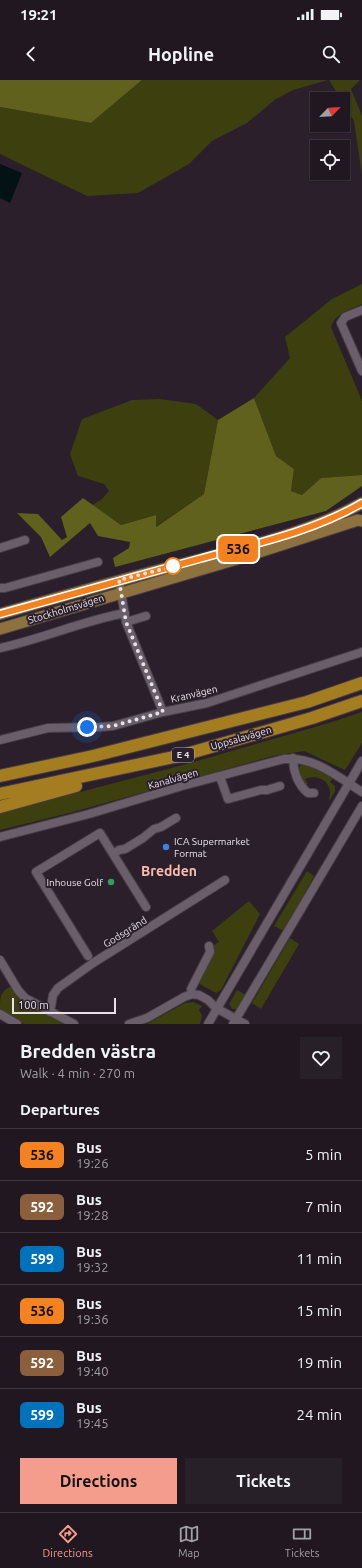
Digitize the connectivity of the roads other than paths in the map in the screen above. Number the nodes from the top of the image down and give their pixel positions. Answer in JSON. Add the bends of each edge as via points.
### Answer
{"nodes":[{"id":1,"x":362,"y":310,"type":"edge"},
{"id":2,"x":362,"y":371,"type":"edge"},
{"id":3,"x":362,"y":503,"type":"edge"},
{"id":4,"x":362,"y":521,"type":"edge"},
{"id":5,"x":25,"y":540,"type":"dead end"},
{"id":6,"x":0,"y":548,"type":"edge"},
{"id":7,"x":98,"y":562,"type":"dead end"},
{"id":8,"x":119,"y":580,"type":"junction"},
{"id":9,"x":0,"y":588,"type":"edge"},
{"id":10,"x":121,"y":592,"type":"junction"},
{"id":11,"x":125,"y":613,"type":"junction"},
{"id":12,"x":0,"y":614,"type":"edge"},
{"id":13,"x":146,"y":616,"type":"dead end"},
{"id":14,"x":126,"y":622,"type":"junction"},
{"id":15,"x":0,"y":629,"type":"edge"},
{"id":16,"x":0,"y":648,"type":"edge"},
{"id":17,"x":362,"y":652,"type":"edge"},
{"id":18,"x":362,"y":683,"type":"edge"},
{"id":19,"x":362,"y":701,"type":"edge"},
{"id":20,"x":163,"y":712,"type":"junction"},
{"id":21,"x":214,"y":725,"type":"junction"},
{"id":22,"x":0,"y":740,"type":"edge"},
{"id":23,"x":183,"y":755,"type":"junction"},
{"id":24,"x":293,"y":758,"type":"junction"},
{"id":25,"x":362,"y":761,"type":"edge"},
{"id":26,"x":0,"y":768,"type":"edge"},
{"id":27,"x":0,"y":776,"type":"edge"},
{"id":28,"x":220,"y":777,"type":"junction"},
{"id":29,"x":348,"y":783,"type":"junction"},
{"id":30,"x":280,"y":786,"type":"dead end"},
{"id":31,"x":362,"y":792,"type":"edge"},
{"id":32,"x":314,"y":793,"type":"dead end"},
{"id":33,"x":0,"y":794,"type":"edge"},
{"id":34,"x":362,"y":806,"type":"edge"},
{"id":35,"x":0,"y":807,"type":"edge"},
{"id":36,"x":176,"y":818,"type":"dead end"},
{"id":37,"x":0,"y":837,"type":"edge"},
{"id":38,"x":114,"y":854,"type":"junction"},
{"id":39,"x":225,"y":880,"type":"dead end"},
{"id":40,"x":146,"y":907,"type":"dead end"},
{"id":41,"x":209,"y":946,"type":"dead end"},
{"id":42,"x":88,"y":956,"type":"dead end"},
{"id":43,"x":0,"y":960,"type":"edge"},
{"id":44,"x":192,"y":994,"type":"junction"},
{"id":45,"x":216,"y":1008,"type":"junction"},
{"id":46,"x":50,"y":1012,"type":"junction"},
{"id":47,"x":0,"y":1014,"type":"edge"},
{"id":48,"x":0,"y":1020,"type":"edge"},
{"id":49,"x":234,"y":1022,"type":"edge"},
{"id":50,"x":7,"y":1024,"type":"edge"},
{"id":51,"x":17,"y":1024,"type":"edge"},
{"id":52,"x":74,"y":1024,"type":"edge"},
{"id":53,"x":129,"y":1024,"type":"edge"},
{"id":54,"x":208,"y":1024,"type":"edge"},
{"id":55,"x":245,"y":1024,"type":"edge"}],
"edges":[{"from":1,"to":2,"type":"street","via":[[345,317],[341,323]]},
{"from":3,"to":8,"type":"main road","name":"Stockholmsvägen","via":[[304,529]]},
{"from":4,"to":10,"type":"main road","name":"Stockholmsvägen","via":[[358,520],[247,556]]},
{"from":5,"to":6,"type":"street"},
{"from":7,"to":9,"type":"street"},
{"from":8,"to":10,"type":"street","name":"Kranvägen"},
{"from":8,"to":12,"type":"main road","name":"Stockholmsvägen"},
{"from":10,"to":11,"type":"street","name":"Kranvägen"},
{"from":10,"to":15,"type":"main road","name":"Stockholmsvägen"},
{"from":11,"to":14,"type":"street","name":"Kranvägen"},
{"from":11,"to":16,"type":"street","via":[[106,616]]},
{"from":13,"to":14,"type":"street"},
{"from":14,"to":20,"type":"street","name":"Kranvägen"},
{"from":17,"to":20,"type":"street","name":"Kranvägen","via":[[207,703]]},
{"from":18,"to":21,"type":"highway","name":"Uppsalavägen","number":"E 4","via":[[307,702]]},
{"from":19,"to":23,"type":"highway","name":"Uppsalavägen","number":"E 4"},
{"from":20,"to":22,"type":"street","via":[[113,726],[48,728]]},
{"from":21,"to":26,"type":"highway"},
{"from":21,"to":27,"type":"highway","name":"Uppsalavägen","number":"E 4","via":[[93,756]]},
{"from":23,"to":33,"type":"highway","name":"Uppsalavägen","number":"E 4"},
{"from":23,"to":35,"type":"highway"},
{"from":24,"to":28,"type":"street","name":"Kanalvägen"},
{"from":24,"to":29,"type":"street","name":"Kanalvägen","via":[[319,765]]},
{"from":24,"to":32,"type":"street","via":[[294,772],[308,793]]},
{"from":25,"to":29,"type":"street"},
{"from":28,"to":30,"type":"street","via":[[228,799]]},
{"from":28,"to":37,"type":"street","name":"Kanalvägen"},
{"from":29,"to":31,"type":"street","name":"Kanalvägen"},
{"from":29,"to":45,"type":"street"},
{"from":34,"to":49,"type":"street"},
{"from":36,"to":38,"type":"street"},
{"from":38,"to":40,"type":"street"},
{"from":38,"to":42,"type":"street","via":[[100,833],[36,872]]},
{"from":39,"to":46,"type":"street","name":"Godsgränd","via":[[58,988],[53,995]]},
{"from":41,"to":44,"type":"street","via":[[210,952],[191,988]]},
{"from":43,"to":46,"type":"street","via":[[24,998]]},
{"from":44,"to":45,"type":"street","via":[[208,1000]]},
{"from":44,"to":53,"type":"street","via":[[147,1018]]},
{"from":45,"to":49,"type":"street"},
{"from":45,"to":54,"type":"street"},
{"from":46,"to":52,"type":"street"},
{"from":47,"to":51,"type":"street"},
{"from":48,"to":50,"type":"street"},
{"from":49,"to":55,"type":"street"}]}
